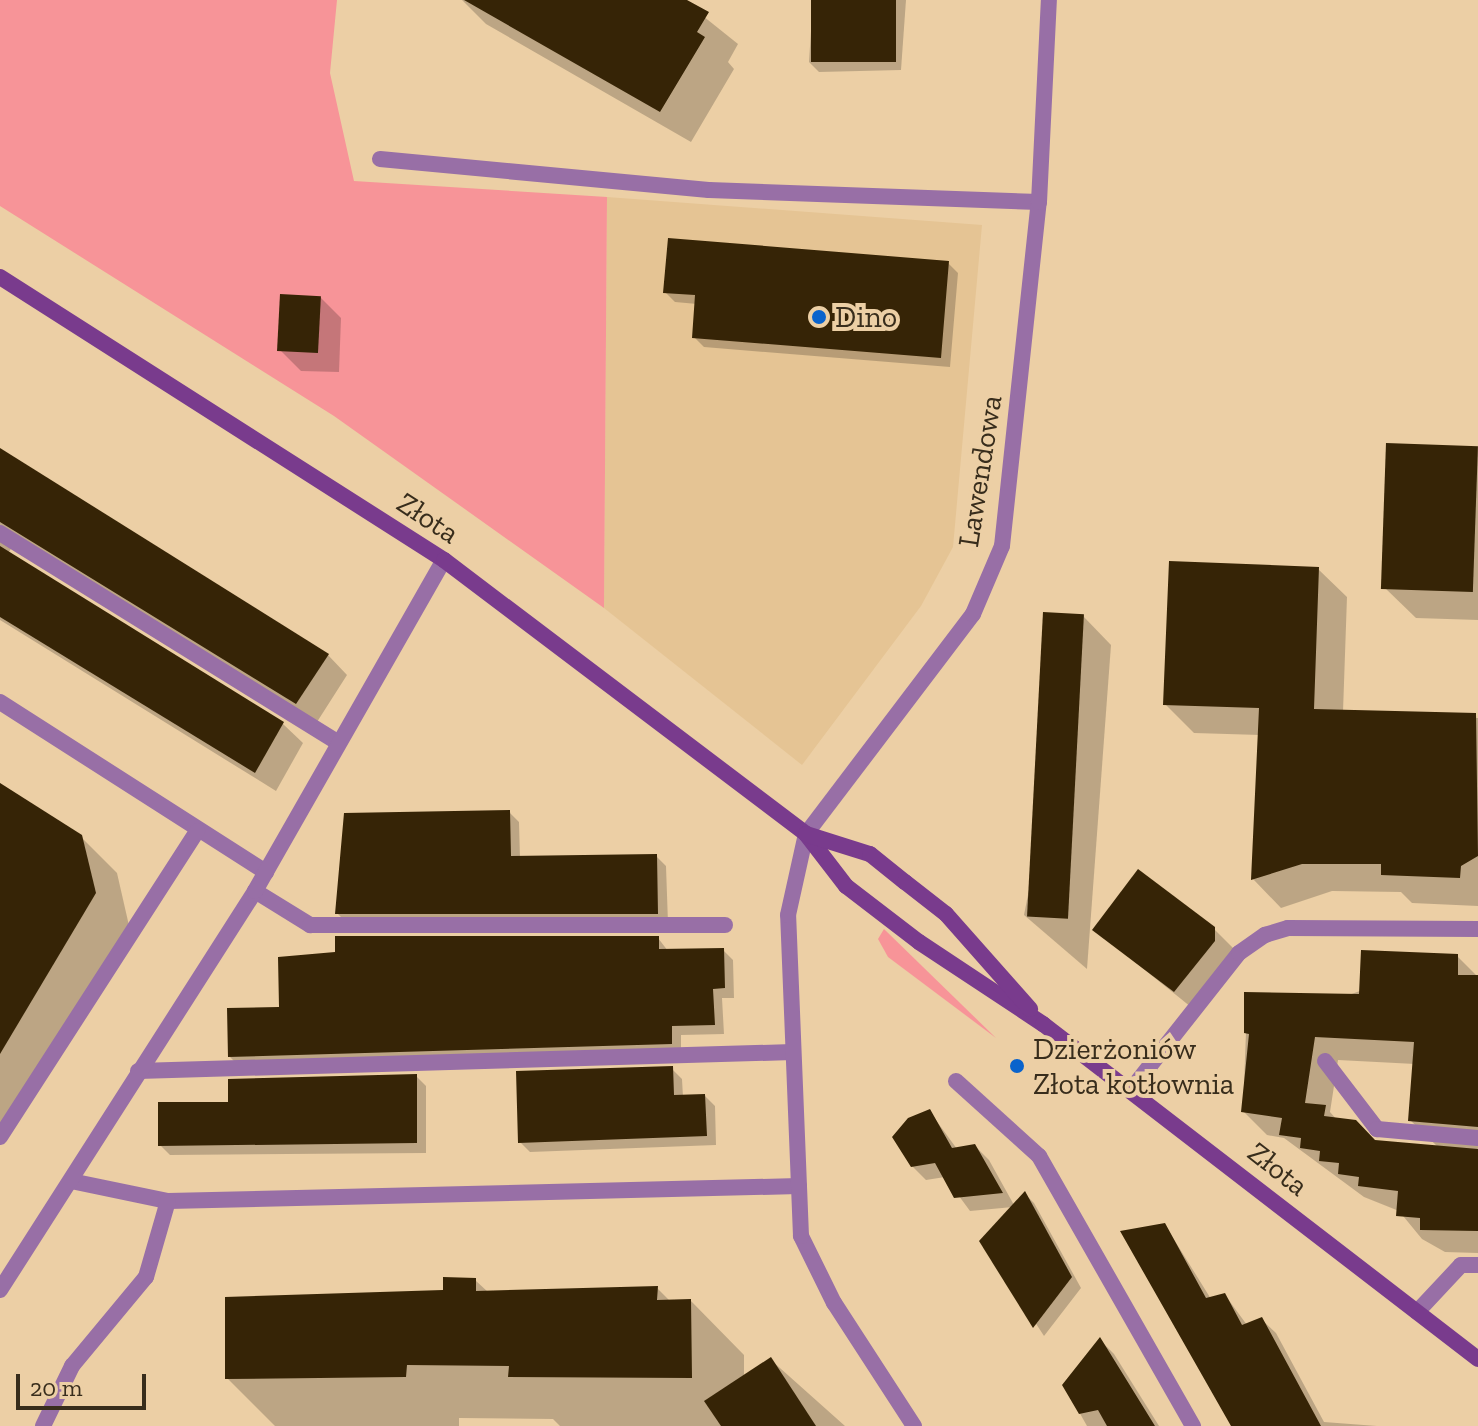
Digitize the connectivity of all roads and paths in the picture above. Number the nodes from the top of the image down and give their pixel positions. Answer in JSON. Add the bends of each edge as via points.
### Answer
{"nodes":[{"id":1,"x":1049,"y":0,"type":"edge"},
{"id":2,"x":380,"y":159,"type":"dead end"},
{"id":3,"x":1039,"y":202,"type":"junction"},
{"id":4,"x":0,"y":277,"type":"edge"},
{"id":5,"x":0,"y":533,"type":"edge"},
{"id":6,"x":444,"y":560,"type":"junction"},
{"id":7,"x":0,"y":702,"type":"edge"},
{"id":8,"x":336,"y":741,"type":"junction"},
{"id":9,"x":197,"y":831,"type":"junction"},
{"id":10,"x":806,"y":834,"type":"junction"},
{"id":11,"x":266,"y":872,"type":"junction"},
{"id":12,"x":255,"y":891,"type":"junction"},
{"id":13,"x":725,"y":925,"type":"dead end"},
{"id":14,"x":1478,"y":929,"type":"edge"},
{"id":15,"x":1043,"y":1024,"type":"junction"},
{"id":16,"x":793,"y":1052,"type":"junction"},
{"id":17,"x":1325,"y":1061,"type":"dead end"},
{"id":18,"x":138,"y":1071,"type":"junction"},
{"id":19,"x":956,"y":1081,"type":"dead end"},
{"id":20,"x":1130,"y":1091,"type":"junction"},
{"id":21,"x":0,"y":1137,"type":"edge"},
{"id":22,"x":1478,"y":1138,"type":"edge"},
{"id":23,"x":71,"y":1181,"type":"junction"},
{"id":24,"x":799,"y":1186,"type":"junction"},
{"id":25,"x":168,"y":1201,"type":"junction"},
{"id":26,"x":1478,"y":1265,"type":"edge"},
{"id":27,"x":0,"y":1290,"type":"edge"},
{"id":28,"x":1417,"y":1312,"type":"junction"},
{"id":29,"x":1478,"y":1359,"type":"edge"},
{"id":30,"x":43,"y":1426,"type":"edge"},
{"id":31,"x":914,"y":1426,"type":"edge"},
{"id":32,"x":1193,"y":1426,"type":"edge"}],
"edges":[{"from":1,"to":3,"type":"street","name":"Lawendowa"},
{"from":2,"to":3,"type":"street","via":[[709,190]]},
{"from":3,"to":10,"type":"street","name":"Lawendowa","via":[[1002,546],[973,614]]},
{"from":4,"to":6,"type":"street","name":"Złota"},
{"from":5,"to":8,"type":"street"},
{"from":6,"to":8,"type":"street"},
{"from":6,"to":10,"type":"street","name":"Złota"},
{"from":7,"to":9,"type":"street"},
{"from":8,"to":11,"type":"street"},
{"from":9,"to":11,"type":"street"},
{"from":9,"to":21,"type":"street"},
{"from":10,"to":15,"type":"street","name":"Złota","via":[[846,886]]},
{"from":10,"to":15,"type":"street","name":"Złota","via":[[870,854],[936,906]]},
{"from":10,"to":16,"type":"street","via":[[788,915]]},
{"from":11,"to":12,"type":"street"},
{"from":12,"to":13,"type":"street","via":[[310,925]]},
{"from":12,"to":18,"type":"street"},
{"from":14,"to":20,"type":"street","via":[[1288,928],[1265,935],[1239,953]]},
{"from":15,"to":20,"type":"street","name":"Złota"},
{"from":16,"to":18,"type":"street"},
{"from":16,"to":24,"type":"street"},
{"from":17,"to":22,"type":"street","via":[[1377,1129]]},
{"from":18,"to":23,"type":"street"},
{"from":19,"to":32,"type":"street","via":[[1039,1156]]},
{"from":20,"to":28,"type":"street","name":"Złota"},
{"from":23,"to":25,"type":"street"},
{"from":23,"to":27,"type":"street"},
{"from":24,"to":25,"type":"street"},
{"from":24,"to":31,"type":"street","via":[[801,1236],[834,1303]]},
{"from":25,"to":30,"type":"street","via":[[146,1277],[72,1366]]},
{"from":26,"to":28,"type":"street","via":[[1461,1265]]},
{"from":28,"to":29,"type":"street","name":"Złota"}]}
